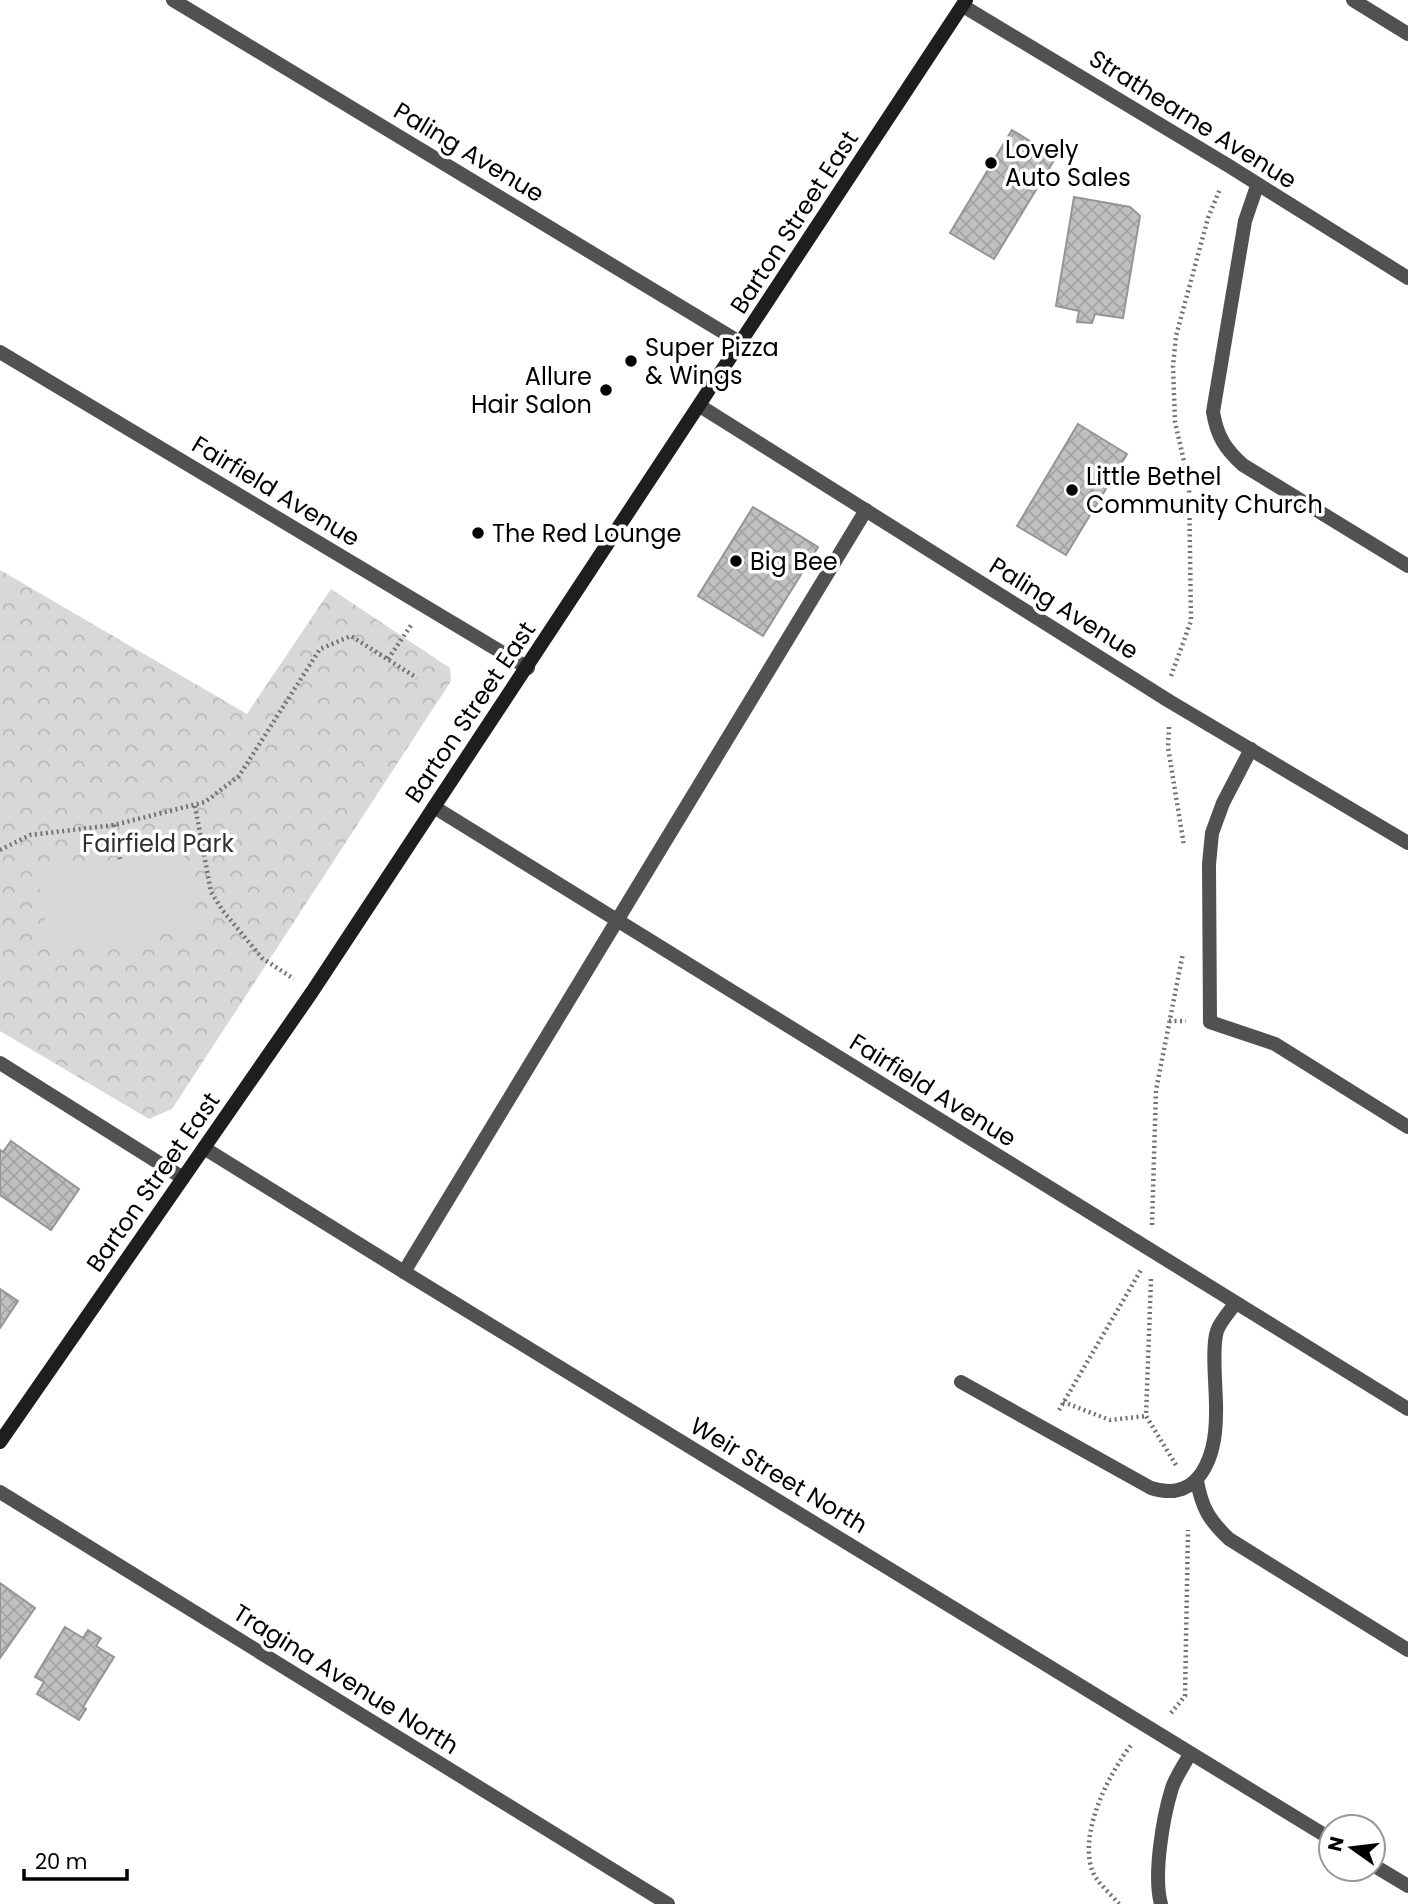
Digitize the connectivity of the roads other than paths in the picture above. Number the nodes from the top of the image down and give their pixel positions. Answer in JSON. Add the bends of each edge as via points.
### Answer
{"nodes":[{"id":1,"x":173,"y":0,"type":"edge"},
{"id":2,"x":1353,"y":0,"type":"edge"},
{"id":3,"x":960,"y":2,"type":"edge"},
{"id":4,"x":1408,"y":34,"type":"edge"},
{"id":5,"x":1257,"y":186,"type":"junction"},
{"id":6,"x":1408,"y":278,"type":"edge"},
{"id":7,"x":741,"y":343,"type":"junction"},
{"id":8,"x":0,"y":352,"type":"edge"},
{"id":9,"x":700,"y":405,"type":"junction"},
{"id":10,"x":866,"y":510,"type":"junction"},
{"id":11,"x":1408,"y":566,"type":"edge"},
{"id":12,"x":528,"y":668,"type":"junction"},
{"id":13,"x":1251,"y":749,"type":"junction"},
{"id":14,"x":434,"y":807,"type":"junction"},
{"id":15,"x":1408,"y":843,"type":"edge"},
{"id":16,"x":617,"y":921,"type":"junction"},
{"id":17,"x":0,"y":1063,"type":"edge"},
{"id":18,"x":1408,"y":1127,"type":"edge"},
{"id":19,"x":205,"y":1147,"type":"junction"},
{"id":20,"x":183,"y":1178,"type":"junction"},
{"id":21,"x":404,"y":1272,"type":"junction"},
{"id":22,"x":1234,"y":1304,"type":"junction"},
{"id":23,"x":961,"y":1382,"type":"dead end"},
{"id":24,"x":1408,"y":1409,"type":"edge"},
{"id":25,"x":0,"y":1442,"type":"edge"},
{"id":26,"x":1192,"y":1484,"type":"junction"},
{"id":27,"x":0,"y":1492,"type":"edge"},
{"id":28,"x":1408,"y":1650,"type":"edge"},
{"id":29,"x":1190,"y":1754,"type":"junction"},
{"id":30,"x":1317,"y":1831,"type":"edge"},
{"id":31,"x":1387,"y":1873,"type":"edge"},
{"id":32,"x":1408,"y":1886,"type":"edge"},
{"id":33,"x":1157,"y":1902,"type":"edge"},
{"id":34,"x":668,"y":1904,"type":"edge"}],
"edges":[{"from":1,"to":7,"type":"street","name":"Paling Avenue"},
{"from":2,"to":4,"type":"street"},
{"from":3,"to":5,"type":"street","name":"Strathearne Avenue"},
{"from":3,"to":7,"type":"main road","name":"Barton Street East"},
{"from":5,"to":6,"type":"street","name":"Strathearne Avenue"},
{"from":5,"to":11,"type":"street","via":[[1245,221],[1213,412],[1217,433],[1244,465]]},
{"from":7,"to":9,"type":"main road","name":"Barton Street East"},
{"from":8,"to":12,"type":"street","name":"Fairfield Avenue"},
{"from":9,"to":10,"type":"street","name":"Paling Avenue"},
{"from":9,"to":12,"type":"main road","name":"Barton Street East"},
{"from":10,"to":13,"type":"street","name":"Paling Avenue"},
{"from":10,"to":16,"type":"street"},
{"from":12,"to":14,"type":"main road","name":"Barton Street East"},
{"from":13,"to":15,"type":"street","name":"Paling Avenue"},
{"from":13,"to":18,"type":"street","via":[[1212,832],[1210,1022],[1275,1044]]},
{"from":14,"to":16,"type":"street","name":"Fairfield Avenue"},
{"from":14,"to":19,"type":"main road","name":"Barton Street East"},
{"from":16,"to":21,"type":"street"},
{"from":16,"to":22,"type":"street","name":"Fairfield Avenue"},
{"from":17,"to":20,"type":"street"},
{"from":19,"to":20,"type":"main road","name":"Barton Street East"},
{"from":19,"to":21,"type":"street","name":"Weir Street North"},
{"from":20,"to":25,"type":"main road","name":"Barton Street East"},
{"from":21,"to":29,"type":"street","name":"Weir Street North"},
{"from":22,"to":24,"type":"street","name":"Fairfield Avenue"},
{"from":22,"to":26,"type":"street","via":[[1217,1331],[1216,1416],[1204,1471]]},
{"from":23,"to":26,"type":"street","via":[[1151,1488],[1175,1492]]},
{"from":26,"to":28,"type":"street","via":[[1212,1523],[1228,1539]]},
{"from":27,"to":34,"type":"street","name":"Tragina Avenue North"},
{"from":29,"to":30,"type":"street","name":"Weir Street North"},
{"from":29,"to":33,"type":"street","via":[[1173,1787],[1161,1840]]},
{"from":31,"to":32,"type":"street"}]}
